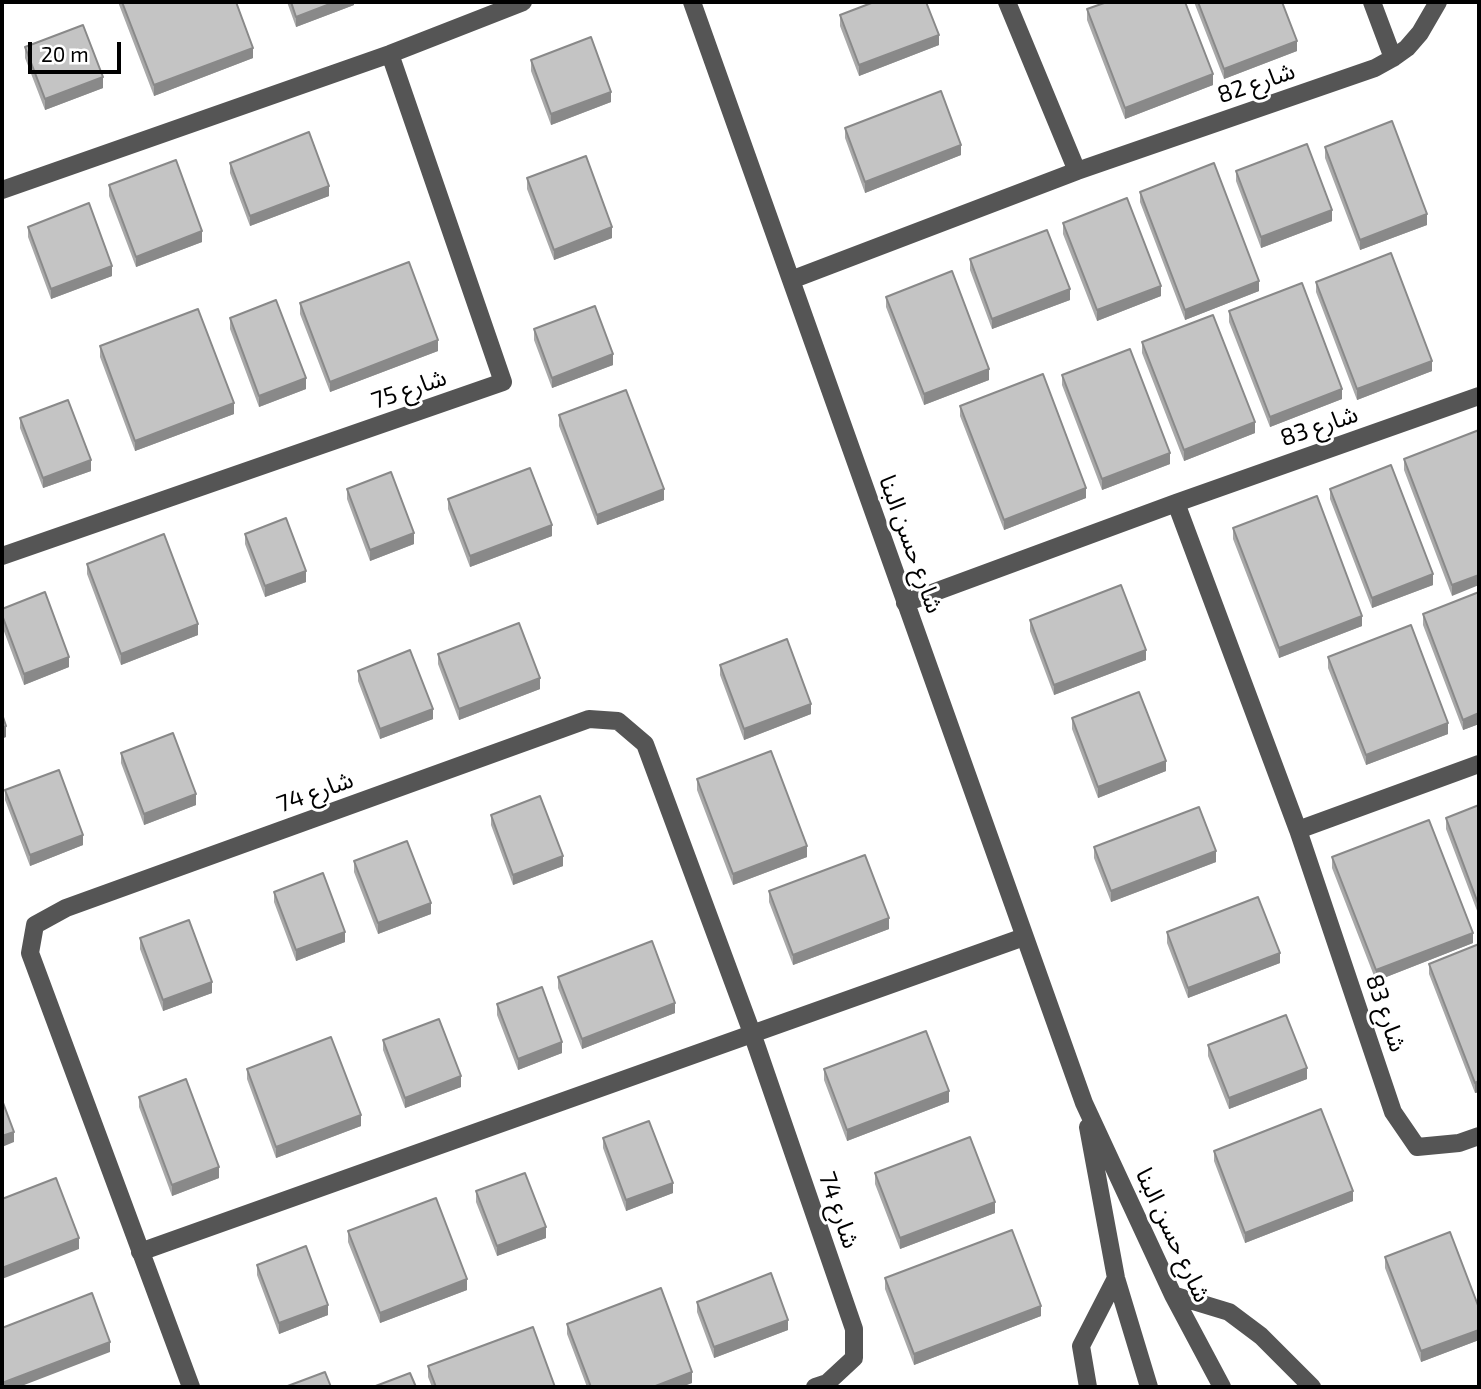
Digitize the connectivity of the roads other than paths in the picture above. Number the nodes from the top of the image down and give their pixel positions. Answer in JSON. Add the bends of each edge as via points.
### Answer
{"nodes":[{"id":1,"x":523,"y":2,"type":"edge"},
{"id":2,"x":692,"y":2,"type":"edge"},
{"id":3,"x":1007,"y":2,"type":"edge"},
{"id":4,"x":1372,"y":2,"type":"edge"},
{"id":5,"x":1438,"y":2,"type":"edge"},
{"id":6,"x":390,"y":54,"type":"junction"},
{"id":7,"x":1393,"y":58,"type":"junction"},
{"id":8,"x":1077,"y":171,"type":"junction"},
{"id":9,"x":2,"y":190,"type":"edge"},
{"id":10,"x":790,"y":280,"type":"junction"},
{"id":11,"x":1479,"y":396,"type":"edge"},
{"id":12,"x":1176,"y":503,"type":"junction"},
{"id":13,"x":2,"y":556,"type":"edge"},
{"id":14,"x":905,"y":603,"type":"junction"},
{"id":15,"x":1479,"y":765,"type":"edge"},
{"id":16,"x":1298,"y":830,"type":"junction"},
{"id":17,"x":1024,"y":936,"type":"junction"},
{"id":18,"x":752,"y":1034,"type":"junction"},
{"id":19,"x":1084,"y":1103,"type":"junction"},
{"id":20,"x":1479,"y":1136,"type":"edge"},
{"id":21,"x":140,"y":1252,"type":"junction"},
{"id":22,"x":1116,"y":1278,"type":"junction"},
{"id":23,"x":1173,"y":1295,"type":"junction"},
{"id":24,"x":191,"y":1387,"type":"edge"},
{"id":25,"x":815,"y":1387,"type":"edge"},
{"id":26,"x":1088,"y":1387,"type":"edge"},
{"id":27,"x":1149,"y":1387,"type":"edge"},
{"id":28,"x":1222,"y":1387,"type":"edge"},
{"id":29,"x":1312,"y":1387,"type":"edge"}],
"edges":[{"from":1,"to":6,"type":"street"},
{"from":2,"to":10,"type":"street","name":"شارع حسن البنا"},
{"from":3,"to":8,"type":"street"},
{"from":4,"to":7,"type":"street"},
{"from":5,"to":7,"type":"street","name":"شارع 82","via":[[1420,33]]},
{"from":6,"to":9,"type":"street"},
{"from":6,"to":13,"type":"street","name":"شارع 75","via":[[503,382]]},
{"from":7,"to":8,"type":"street","name":"شارع 82"},
{"from":8,"to":10,"type":"street","name":"شارع 82"},
{"from":10,"to":14,"type":"street","name":"شارع حسن البنا"},
{"from":11,"to":12,"type":"street","name":"شارع 83"},
{"from":12,"to":14,"type":"street","name":"شارع 83"},
{"from":12,"to":16,"type":"street","name":"شارع 83"},
{"from":14,"to":17,"type":"street","name":"شارع حسن البنا"},
{"from":15,"to":16,"type":"street"},
{"from":16,"to":20,"type":"street","name":"شارع 83","via":[[1394,1111],[1417,1147]]},
{"from":17,"to":18,"type":"street"},
{"from":17,"to":19,"type":"street","name":"شارع حسن البنا"},
{"from":18,"to":21,"type":"street"},
{"from":18,"to":21,"type":"street","name":"شارع 74","via":[[645,744],[618,721],[589,719],[66,908],[35,925],[30,953]]},
{"from":18,"to":25,"type":"street","name":"شارع 74","via":[[854,1329],[854,1358],[827,1383]]},
{"from":19,"to":22,"type":"street","name":"شارع حسن البنا"},
{"from":19,"to":23,"type":"street","name":"شارع حسن البنا"},
{"from":21,"to":24,"type":"street","name":"شارع 74"},
{"from":22,"to":26,"type":"street","via":[[1081,1346]]},
{"from":22,"to":27,"type":"street","name":"شارع حسن البنا"},
{"from":23,"to":28,"type":"street","name":"شارع حسن البنا"},
{"from":23,"to":29,"type":"street","via":[[1229,1312],[1261,1336]]}]}
